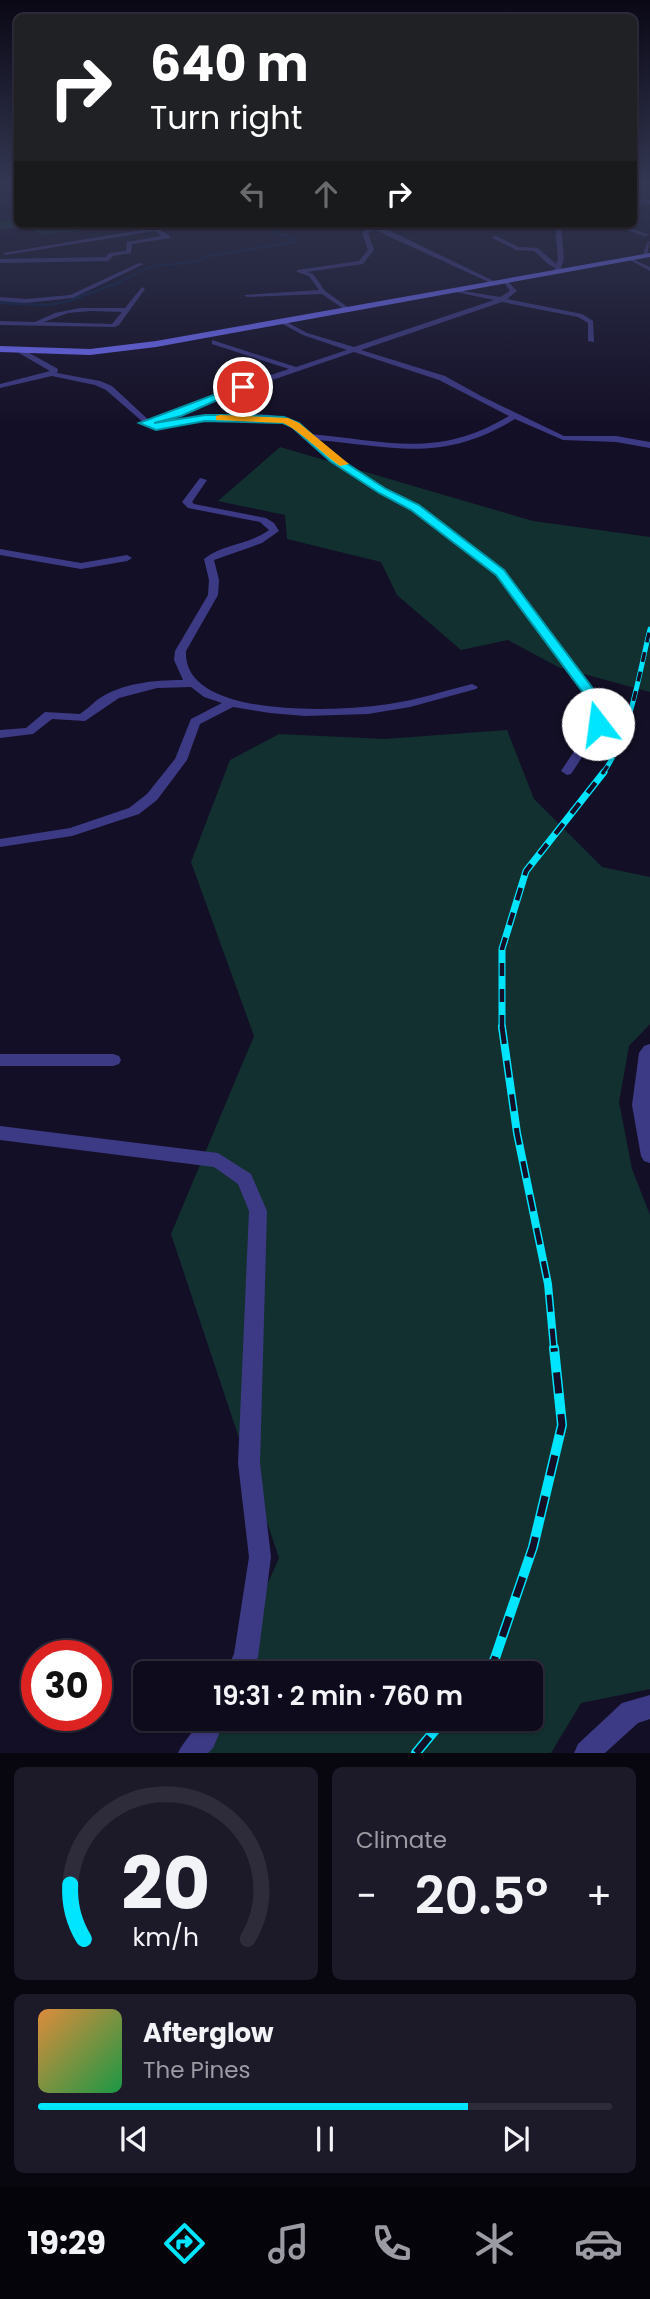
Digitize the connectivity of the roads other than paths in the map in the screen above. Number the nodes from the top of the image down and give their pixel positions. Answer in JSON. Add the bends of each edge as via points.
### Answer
{"nodes":[{"id":1,"x":141,"y":264,"type":"dead end"},
{"id":2,"x":355,"y":264,"type":"edge"},
{"id":3,"x":452,"y":264,"type":"edge"},
{"id":4,"x":551,"y":264,"type":"edge"},
{"id":5,"x":560,"y":264,"type":"edge"},
{"id":6,"x":592,"y":264,"type":"edge"},
{"id":7,"x":558,"y":269,"type":"junction"},
{"id":8,"x":506,"y":281,"type":"junction"},
{"id":9,"x":495,"y":283,"type":"junction"},
{"id":10,"x":142,"y":289,"type":"dead end"},
{"id":11,"x":453,"y":290,"type":"junction"},
{"id":12,"x":323,"y":292,"type":"junction"},
{"id":13,"x":247,"y":295,"type":"dead end"},
{"id":14,"x":0,"y":299,"type":"edge"},
{"id":15,"x":500,"y":300,"type":"junction"},
{"id":16,"x":347,"y":309,"type":"junction"},
{"id":17,"x":126,"y":310,"type":"junction"},
{"id":18,"x":281,"y":321,"type":"junction"},
{"id":19,"x":35,"y":324,"type":"junction"},
{"id":20,"x":2,"y":326,"type":"edge"},
{"id":21,"x":592,"y":341,"type":"dead end"},
{"id":22,"x":215,"y":342,"type":"dead end"},
{"id":23,"x":0,"y":349,"type":"edge"},
{"id":24,"x":356,"y":349,"type":"junction"},
{"id":25,"x":22,"y":351,"type":"junction"},
{"id":26,"x":296,"y":369,"type":"junction"},
{"id":27,"x":52,"y":374,"type":"junction"},
{"id":28,"x":0,"y":386,"type":"edge"},
{"id":29,"x":514,"y":416,"type":"junction"},
{"id":30,"x":144,"y":423,"type":"junction"},
{"id":31,"x":306,"y":436,"type":"junction"},
{"id":32,"x":650,"y":445,"type":"edge"},
{"id":33,"x":203,"y":480,"type":"dead end"},
{"id":34,"x":0,"y":552,"type":"edge"},
{"id":35,"x":15,"y":555,"type":"junction"},
{"id":36,"x":127,"y":558,"type":"dead end"},
{"id":37,"x":0,"y":559,"type":"edge"},
{"id":38,"x":191,"y":684,"type":"junction"},
{"id":39,"x":472,"y":687,"type":"dead end"},
{"id":40,"x":232,"y":703,"type":"junction"},
{"id":41,"x":0,"y":734,"type":"edge"},
{"id":42,"x":567,"y":771,"type":"dead end"},
{"id":43,"x":0,"y":843,"type":"edge"},
{"id":44,"x":650,"y":1050,"type":"edge"},
{"id":45,"x":0,"y":1060,"type":"edge"},
{"id":46,"x":113,"y":1060,"type":"dead end"},
{"id":47,"x":0,"y":1133,"type":"edge"},
{"id":48,"x":650,"y":1156,"type":"edge"},
{"id":49,"x":244,"y":1661,"type":"edge"},
{"id":50,"x":650,"y":1707,"type":"edge"},
{"id":51,"x":208,"y":1731,"type":"edge"},
{"id":52,"x":191,"y":1753,"type":"edge"},
{"id":53,"x":587,"y":1753,"type":"edge"}],
"edges":[{"from":1,"to":14,"type":"street","via":[[66,298]]},
{"from":2,"to":12,"type":"street","via":[[300,271]]},
{"from":3,"to":9,"type":"street"},
{"from":4,"to":7,"type":"street"},
{"from":5,"to":7,"type":"street"},
{"from":6,"to":7,"type":"street"},
{"from":7,"to":8,"type":"street"},
{"from":8,"to":9,"type":"street"},
{"from":8,"to":15,"type":"street","via":[[514,291]]},
{"from":9,"to":11,"type":"street"},
{"from":10,"to":17,"type":"street"},
{"from":11,"to":15,"type":"street"},
{"from":11,"to":16,"type":"street"},
{"from":12,"to":13,"type":"street"},
{"from":12,"to":16,"type":"street"},
{"from":15,"to":21,"type":"street","via":[[580,315],[591,322]]},
{"from":15,"to":24,"type":"street"},
{"from":16,"to":18,"type":"street"},
{"from":17,"to":19,"type":"street","via":[[80,308]]},
{"from":17,"to":19,"type":"street","via":[[113,326]]},
{"from":18,"to":24,"type":"street","via":[[305,334]]},
{"from":18,"to":25,"type":"street","via":[[125,349]]},
{"from":19,"to":20,"type":"street"},
{"from":22,"to":26,"type":"street"},
{"from":23,"to":25,"type":"street"},
{"from":24,"to":26,"type":"street"},
{"from":24,"to":29,"type":"street","via":[[442,378]]},
{"from":25,"to":27,"type":"street","via":[[52,367]]},
{"from":26,"to":30,"type":"street"},
{"from":27,"to":28,"type":"street"},
{"from":27,"to":30,"type":"street","via":[[109,388]]},
{"from":29,"to":31,"type":"street","via":[[474,438],[444,443],[389,445]]},
{"from":29,"to":32,"type":"street","via":[[563,438]]},
{"from":30,"to":31,"type":"street","via":[[156,427],[205,418],[267,418],[295,425]]},
{"from":31,"to":42,"type":"street","via":[[382,491],[415,508],[511,583],[594,698],[598,724]]},
{"from":33,"to":38,"type":"street","via":[[188,497],[191,506],[262,520],[274,531],[264,540],[209,559],[215,579],[213,597],[179,658]]},
{"from":34,"to":35,"type":"street"},
{"from":35,"to":36,"type":"street","via":[[81,566]]},
{"from":35,"to":37,"type":"street"},
{"from":38,"to":40,"type":"street"},
{"from":38,"to":41,"type":"street","via":[[138,686],[99,704],[82,718],[49,715],[29,731]]},
{"from":39,"to":40,"type":"street","via":[[389,708],[319,713]]},
{"from":40,"to":43,"type":"street","via":[[195,722],[180,760],[152,797],[134,811],[72,832]]},
{"from":44,"to":48,"type":"street","via":[[640,1105]]},
{"from":45,"to":46,"type":"street"},
{"from":47,"to":49,"type":"street","via":[[218,1160],[245,1179],[258,1211],[249,1463],[260,1557]]},
{"from":50,"to":53,"type":"street","via":[[631,1712]]},
{"from":51,"to":52,"type":"street"}]}
